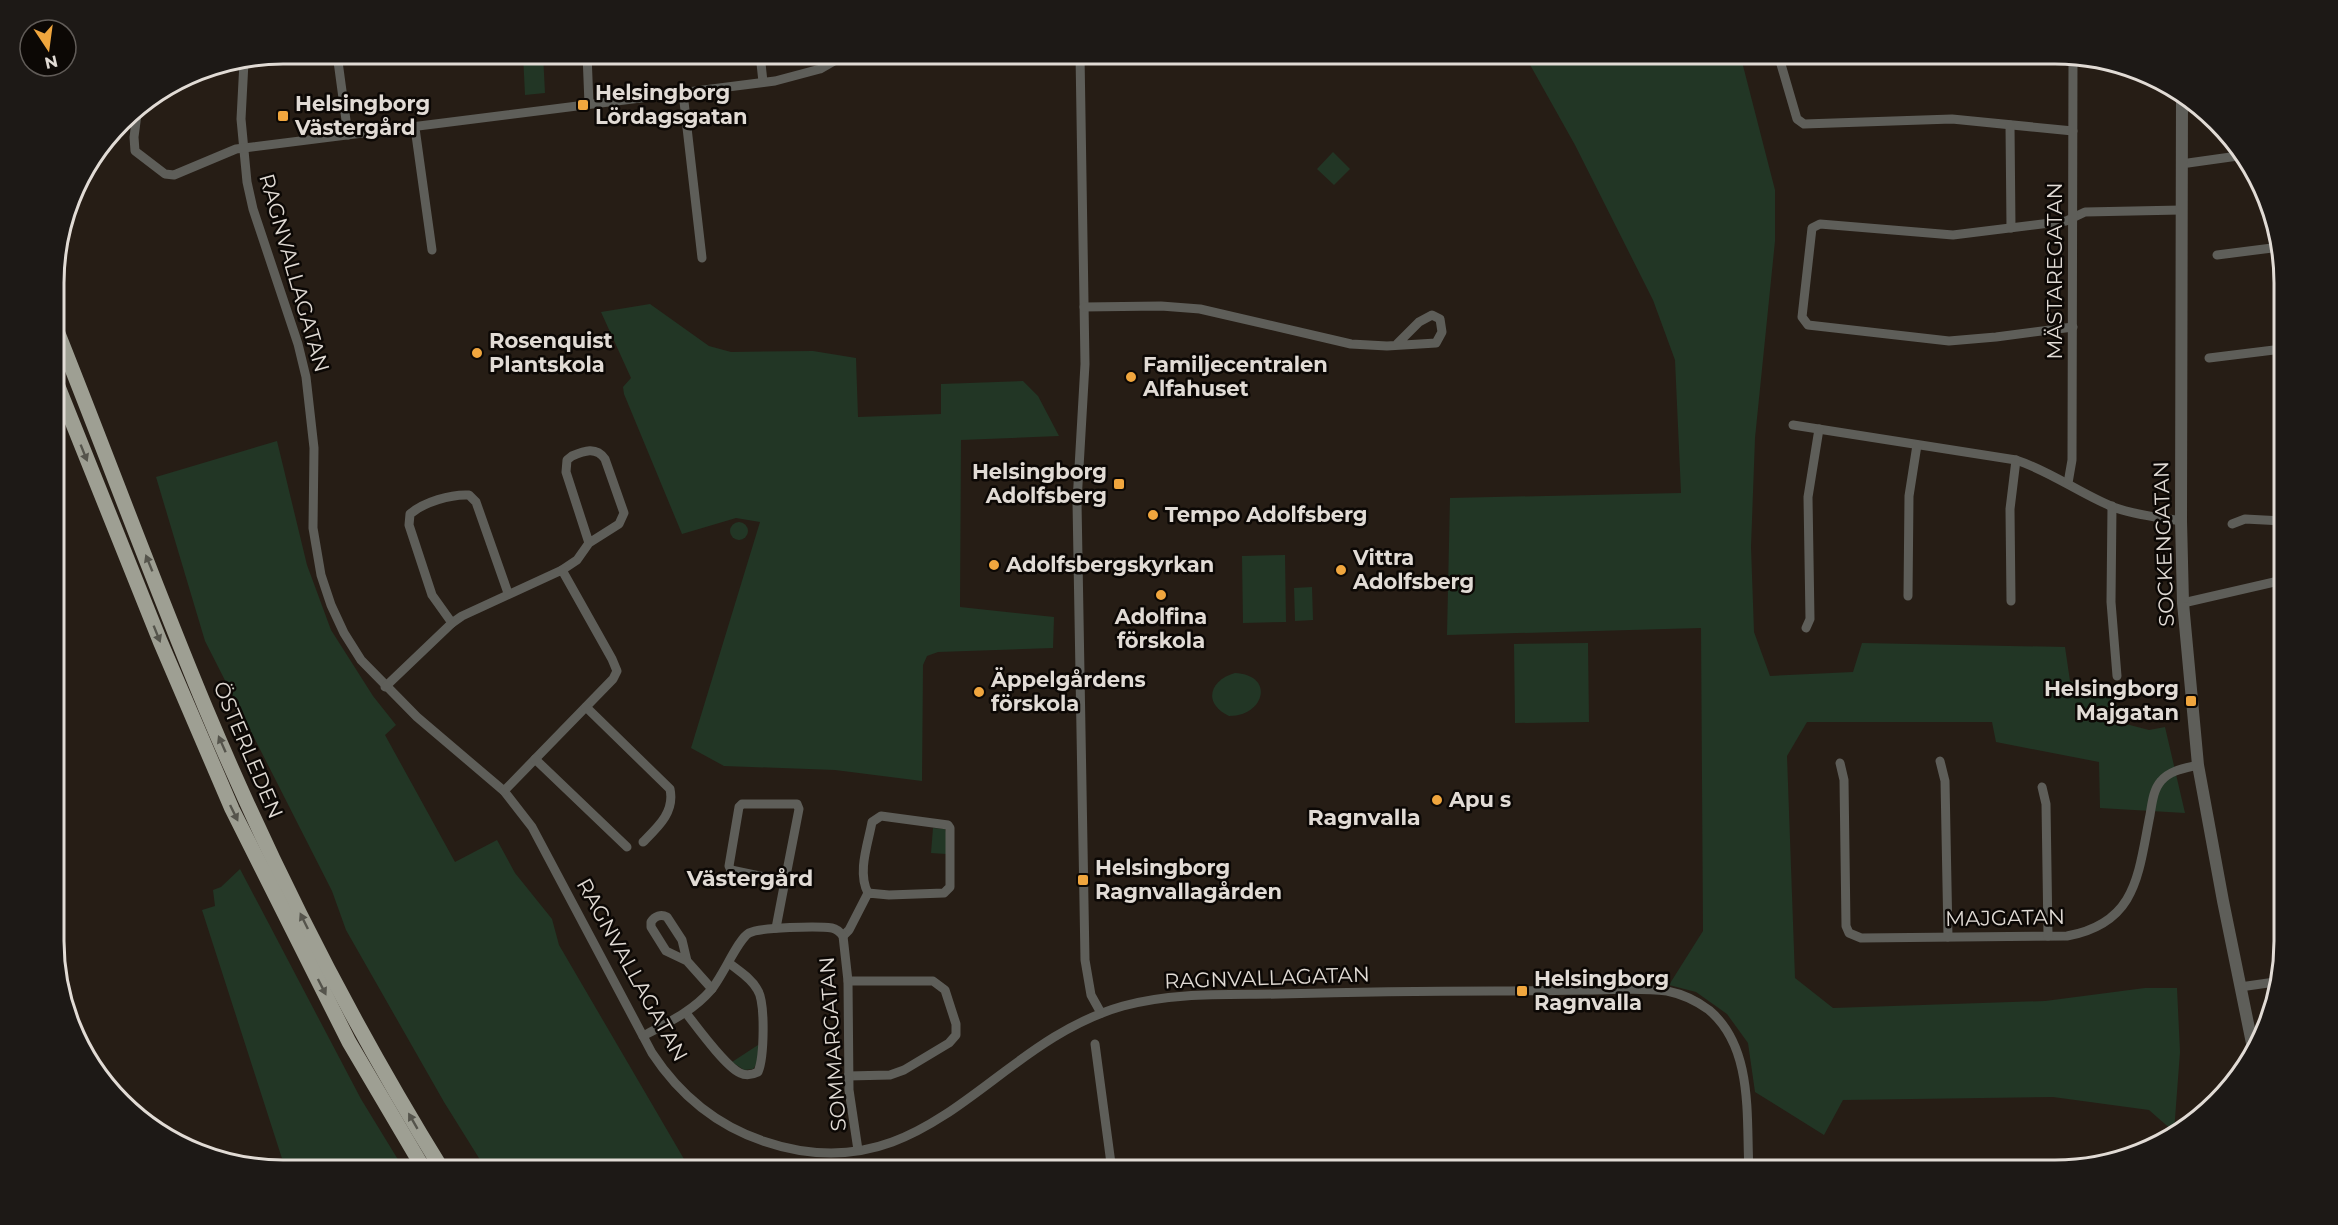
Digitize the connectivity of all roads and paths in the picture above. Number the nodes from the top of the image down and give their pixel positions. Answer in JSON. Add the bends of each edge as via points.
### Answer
{"nodes":[{"id":1,"x":338,"y":64,"type":"edge"},
{"id":2,"x":587,"y":64,"type":"edge"},
{"id":3,"x":761,"y":64,"type":"edge"},
{"id":4,"x":830,"y":64,"type":"edge"},
{"id":5,"x":1080,"y":64,"type":"edge"},
{"id":6,"x":1781,"y":64,"type":"edge"},
{"id":7,"x":2073,"y":65,"type":"edge"},
{"id":8,"x":243,"y":68,"type":"edge"},
{"id":9,"x":763,"y":82,"type":"junction"},
{"id":10,"x":683,"y":93,"type":"junction"},
{"id":11,"x":589,"y":104,"type":"junction"},
{"id":12,"x":2182,"y":105,"type":"edge"},
{"id":13,"x":136,"y":122,"type":"edge"},
{"id":14,"x":2010,"y":125,"type":"junction"},
{"id":15,"x":415,"y":128,"type":"junction"},
{"id":16,"x":2073,"y":131,"type":"junction"},
{"id":17,"x":348,"y":135,"type":"junction"},
{"id":18,"x":243,"y":148,"type":"junction"},
{"id":19,"x":2233,"y":157,"type":"edge"},
{"id":20,"x":2181,"y":164,"type":"junction"},
{"id":21,"x":2181,"y":210,"type":"junction"},
{"id":22,"x":2072,"y":218,"type":"junction"},
{"id":23,"x":2011,"y":228,"type":"junction"},
{"id":24,"x":2271,"y":249,"type":"edge"},
{"id":25,"x":432,"y":250,"type":"dead end"},
{"id":26,"x":2217,"y":255,"type":"dead end"},
{"id":27,"x":702,"y":258,"type":"dead end"},
{"id":28,"x":1084,"y":307,"type":"junction"},
{"id":29,"x":2073,"y":327,"type":"junction"},
{"id":30,"x":1397,"y":344,"type":"junction"},
{"id":31,"x":64,"y":349,"type":"edge"},
{"id":32,"x":2274,"y":350,"type":"edge"},
{"id":33,"x":2209,"y":358,"type":"dead end"},
{"id":34,"x":64,"y":401,"type":"edge"},
{"id":35,"x":1793,"y":425,"type":"dead end"},
{"id":36,"x":1819,"y":429,"type":"junction"},
{"id":37,"x":1917,"y":445,"type":"junction"},
{"id":38,"x":2016,"y":460,"type":"junction"},
{"id":39,"x":2068,"y":483,"type":"junction"},
{"id":40,"x":2112,"y":506,"type":"junction"},
{"id":41,"x":2181,"y":521,"type":"junction"},
{"id":42,"x":2274,"y":521,"type":"edge"},
{"id":43,"x":2232,"y":524,"type":"dead end"},
{"id":44,"x":589,"y":543,"type":"junction"},
{"id":45,"x":562,"y":570,"type":"junction"},
{"id":46,"x":2274,"y":582,"type":"edge"},
{"id":47,"x":508,"y":593,"type":"junction"},
{"id":48,"x":1908,"y":596,"type":"dead end"},
{"id":49,"x":2011,"y":601,"type":"dead end"},
{"id":50,"x":2183,"y":603,"type":"junction"},
{"id":51,"x":452,"y":623,"type":"junction"},
{"id":52,"x":1806,"y":628,"type":"dead end"},
{"id":53,"x":2117,"y":676,"type":"dead end"},
{"id":54,"x":385,"y":687,"type":"junction"},
{"id":55,"x":586,"y":707,"type":"junction"},
{"id":56,"x":535,"y":759,"type":"junction"},
{"id":57,"x":1940,"y":761,"type":"dead end"},
{"id":58,"x":1840,"y":763,"type":"dead end"},
{"id":59,"x":2199,"y":765,"type":"junction"},
{"id":60,"x":2042,"y":787,"type":"dead end"},
{"id":61,"x":504,"y":791,"type":"junction"},
{"id":62,"x":643,"y":842,"type":"dead end"},
{"id":63,"x":627,"y":847,"type":"dead end"},
{"id":64,"x":785,"y":881,"type":"junction"},
{"id":65,"x":868,"y":893,"type":"junction"},
{"id":66,"x":776,"y":928,"type":"junction"},
{"id":67,"x":843,"y":936,"type":"junction"},
{"id":68,"x":2048,"y":936,"type":"junction"},
{"id":69,"x":1947,"y":937,"type":"junction"},
{"id":70,"x":687,"y":961,"type":"junction"},
{"id":71,"x":729,"y":963,"type":"junction"},
{"id":72,"x":848,"y":981,"type":"junction"},
{"id":73,"x":2269,"y":982,"type":"edge"},
{"id":74,"x":2240,"y":987,"type":"junction"},
{"id":75,"x":712,"y":989,"type":"junction"},
{"id":76,"x":686,"y":1013,"type":"junction"},
{"id":77,"x":1101,"y":1013,"type":"junction"},
{"id":78,"x":643,"y":1036,"type":"junction"},
{"id":79,"x":2251,"y":1038,"type":"edge"},
{"id":80,"x":1095,"y":1044,"type":"dead end"},
{"id":81,"x":848,"y":1076,"type":"junction"},
{"id":82,"x":858,"y":1150,"type":"junction"},
{"id":83,"x":419,"y":1160,"type":"edge"},
{"id":84,"x":437,"y":1160,"type":"edge"},
{"id":85,"x":1111,"y":1160,"type":"edge"},
{"id":86,"x":1748,"y":1160,"type":"edge"}],
"edges":[{"from":1,"to":17,"type":"street"},
{"from":2,"to":11,"type":"street"},
{"from":3,"to":9,"type":"street"},
{"from":4,"to":9,"type":"street"},
{"from":5,"to":28,"type":"street"},
{"from":6,"to":14,"type":"street","via":[[1800,123],[1952,119]]},
{"from":7,"to":16,"type":"street","name":"MÄSTAREGATAN"},
{"from":8,"to":18,"type":"street","name":"RAGNVALLAGATAN"},
{"from":9,"to":10,"type":"street"},
{"from":10,"to":11,"type":"street"},
{"from":10,"to":27,"type":"street"},
{"from":11,"to":15,"type":"street"},
{"from":12,"to":20,"type":"street","name":"SOCKENGATAN"},
{"from":13,"to":18,"type":"street","via":[[135,151],[169,175],[181,174]]},
{"from":14,"to":16,"type":"street"},
{"from":14,"to":23,"type":"street"},
{"from":15,"to":17,"type":"street"},
{"from":15,"to":25,"type":"street"},
{"from":16,"to":22,"type":"street","name":"MÄSTAREGATAN"},
{"from":17,"to":18,"type":"street"},
{"from":18,"to":54,"type":"street","name":"RAGNVALLAGATAN","via":[[253,210],[306,377],[314,448],[313,528],[321,575],[348,640]]},
{"from":19,"to":20,"type":"street"},
{"from":20,"to":21,"type":"street","name":"SOCKENGATAN"},
{"from":21,"to":22,"type":"street","via":[[2085,212]]},
{"from":21,"to":41,"type":"street","name":"SOCKENGATAN"},
{"from":22,"to":23,"type":"street"},
{"from":22,"to":29,"type":"street","name":"MÄSTAREGATAN"},
{"from":23,"to":29,"type":"street","via":[[1953,235],[1814,226],[1802,317],[1808,325],[1949,341]]},
{"from":24,"to":26,"type":"street"},
{"from":28,"to":30,"type":"street","via":[[1200,309],[1340,342]]},
{"from":28,"to":77,"type":"street","via":[[1077,502],[1085,960],[1091,995]]},
{"from":29,"to":39,"type":"street","name":"MÄSTAREGATAN","via":[[2072,460]]},
{"from":30,"to":30,"type":"street","via":[[1436,343],[1442,332],[1440,319],[1434,315],[1425,318]]},
{"from":84,"to":31,"type":"main road","name":"ÖSTERLEDEN","one_way":true,"via":[[360,1029],[260,830],[206,708]]},
{"from":32,"to":33,"type":"street"},
{"from":34,"to":83,"type":"main road","name":"ÖSTERLEDEN","one_way":true,"via":[[232,809],[349,1042]]},
{"from":35,"to":36,"type":"street"},
{"from":36,"to":37,"type":"street"},
{"from":36,"to":52,"type":"street","via":[[1808,497],[1810,618]]},
{"from":37,"to":38,"type":"street"},
{"from":37,"to":48,"type":"street","via":[[1909,496]]},
{"from":38,"to":39,"type":"street"},
{"from":38,"to":49,"type":"street","via":[[2010,509]]},
{"from":39,"to":40,"type":"street"},
{"from":40,"to":41,"type":"street"},
{"from":40,"to":53,"type":"street","via":[[2111,602]]},
{"from":41,"to":50,"type":"street","name":"SOCKENGATAN"},
{"from":42,"to":43,"type":"street","via":[[2245,519]]},
{"from":44,"to":44,"type":"street","via":[[620,524],[624,513],[605,459],[593,450],[572,456],[566,465]]},
{"from":44,"to":45,"type":"street","via":[[577,560]]},
{"from":45,"to":47,"type":"street"},
{"from":45,"to":55,"type":"street","via":[[617,671]]},
{"from":46,"to":50,"type":"street"},
{"from":47,"to":51,"type":"street"},
{"from":47,"to":51,"type":"street","via":[[476,502],[469,495],[417,508],[410,514],[409,525],[432,595]]},
{"from":50,"to":59,"type":"street","name":"SOCKENGATAN"},
{"from":51,"to":54,"type":"street"},
{"from":54,"to":61,"type":"street","name":"RAGNVALLAGATAN"},
{"from":55,"to":56,"type":"street"},
{"from":55,"to":62,"type":"street","via":[[670,789],[664,820]]},
{"from":56,"to":61,"type":"street"},
{"from":56,"to":63,"type":"street"},
{"from":57,"to":69,"type":"street","via":[[1945,781]]},
{"from":58,"to":69,"type":"street","name":"MAJGATAN","via":[[1844,780],[1849,933],[1862,938]]},
{"from":59,"to":68,"type":"street","name":"MAJGATAN","via":[[2175,771],[2158,786],[2138,874],[2123,908],[2089,931]]},
{"from":59,"to":74,"type":"street","name":"SOCKENGATAN"},
{"from":60,"to":68,"type":"street","via":[[2046,804]]},
{"from":61,"to":78,"type":"street","name":"RAGNVALLAGATAN","via":[[541,841]]},
{"from":64,"to":64,"type":"street","via":[[731,870],[742,804],[797,804]]},
{"from":64,"to":66,"type":"street"},
{"from":65,"to":65,"type":"street","via":[[948,891],[948,825],[876,817],[862,874]]},
{"from":65,"to":67,"type":"street","name":"SOMMARGATAN"},
{"from":66,"to":67,"type":"street","name":"SOMMARGATAN","via":[[831,928]]},
{"from":66,"to":71,"type":"street","name":"SOMMARGATAN","via":[[747,934]]},
{"from":67,"to":72,"type":"street","name":"SOMMARGATAN"},
{"from":68,"to":69,"type":"street","name":"MAJGATAN"},
{"from":70,"to":70,"type":"street","via":[[666,951],[651,925],[654,918],[667,917],[682,940]]},
{"from":70,"to":75,"type":"street"},
{"from":71,"to":75,"type":"street","name":"SOMMARGATAN"},
{"from":71,"to":76,"type":"street","via":[[758,989],[761,999],[762,1056],[758,1072],[740,1073]]},
{"from":72,"to":81,"type":"street","name":"SOMMARGATAN"},
{"from":72,"to":81,"type":"street","via":[[933,981],[945,990],[957,1024],[956,1035],[949,1043],[904,1070],[890,1075]]},
{"from":73,"to":74,"type":"street"},
{"from":74,"to":79,"type":"street","name":"SOCKENGATAN"},
{"from":75,"to":76,"type":"street","name":"SOMMARGATAN"},
{"from":76,"to":78,"type":"street","name":"SOMMARGATAN"},
{"from":77,"to":82,"type":"street","name":"RAGNVALLAGATAN","via":[[1059,1035],[923,1129],[883,1146]]},
{"from":77,"to":86,"type":"street","name":"RAGNVALLAGATAN","via":[[1181,996],[1613,989],[1672,992],[1712,1013],[1736,1046],[1743,1081]]},
{"from":78,"to":82,"type":"street","name":"RAGNVALLAGATAN","via":[[662,1068],[684,1092],[707,1113],[736,1130],[790,1149]]},
{"from":80,"to":85,"type":"street"},
{"from":81,"to":82,"type":"street","name":"SOMMARGATAN"}]}
